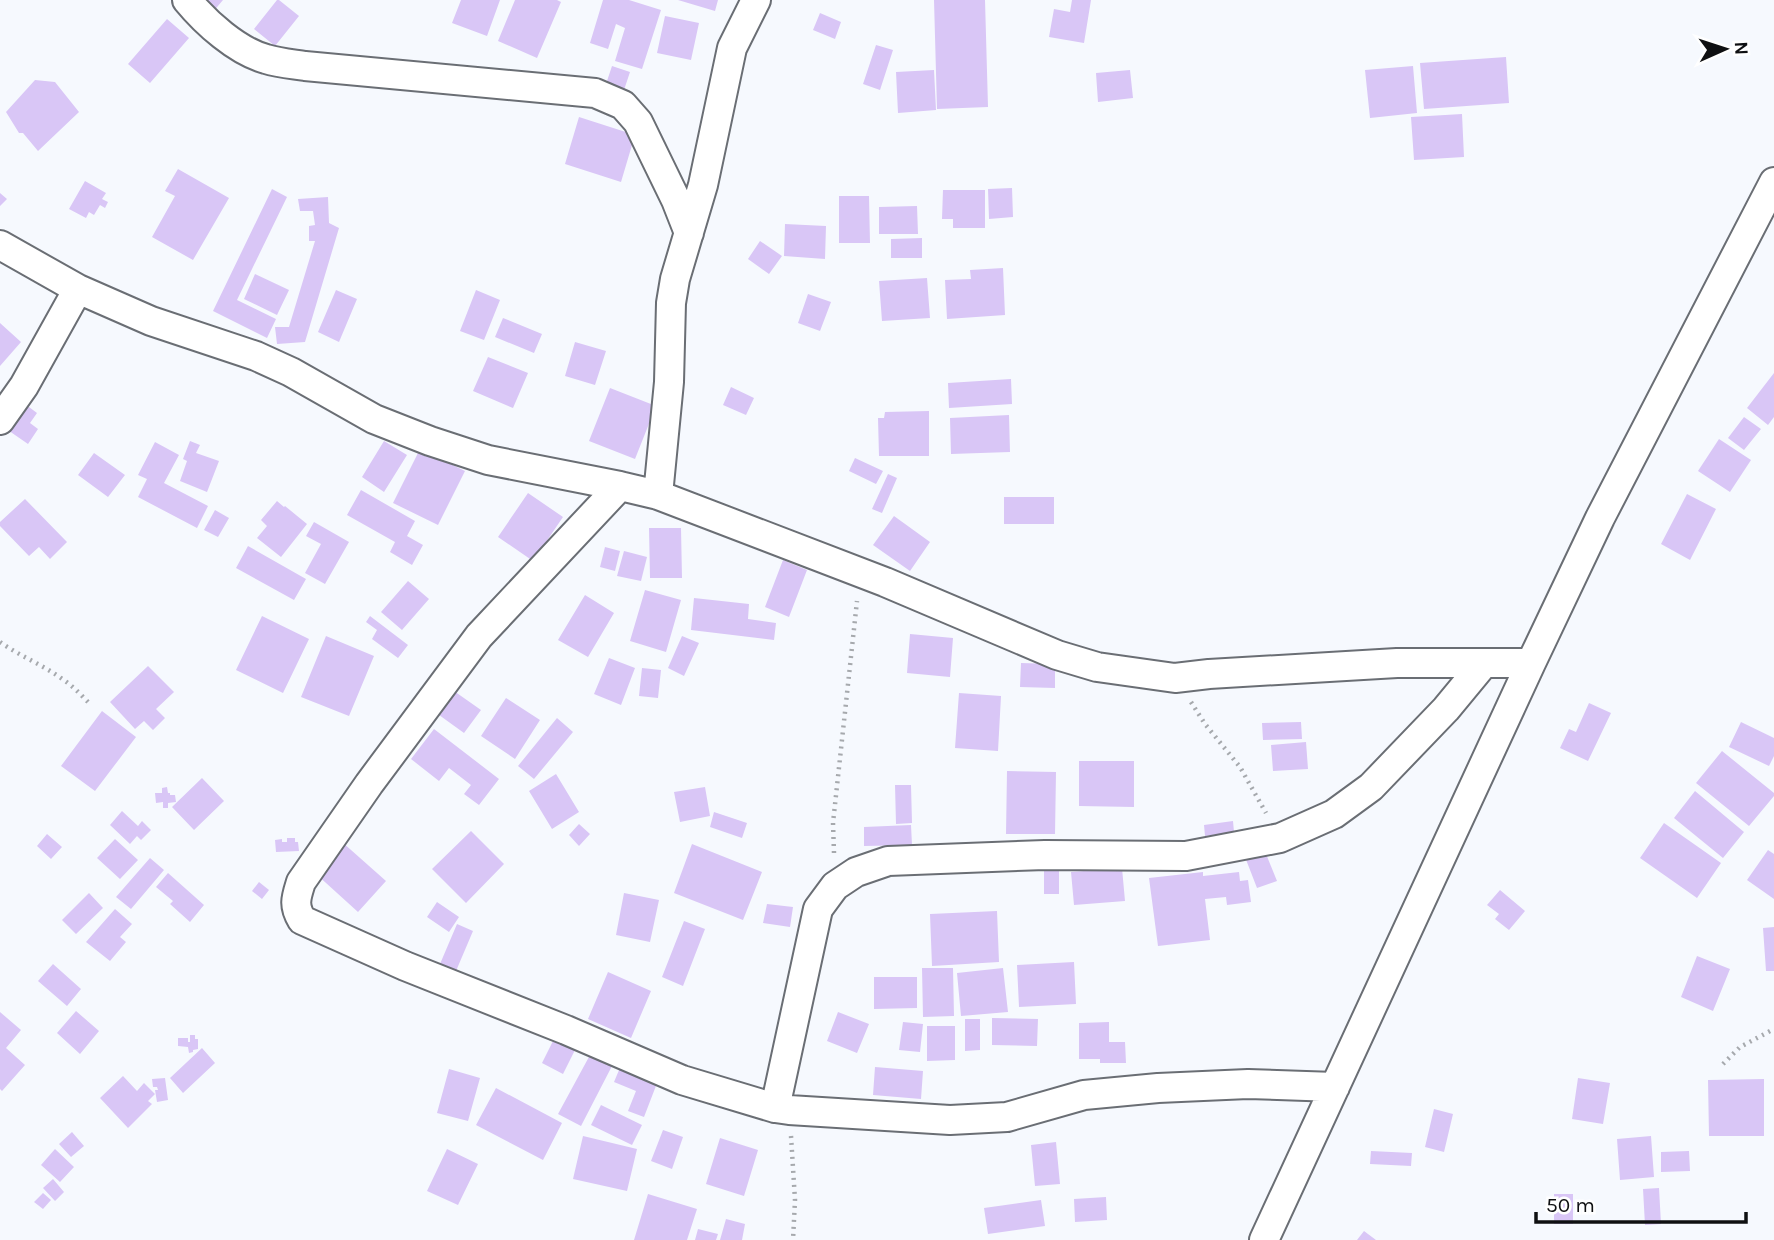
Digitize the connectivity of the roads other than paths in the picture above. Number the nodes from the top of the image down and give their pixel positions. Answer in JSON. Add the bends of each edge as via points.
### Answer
{"nodes":[{"id":1,"x":187,"y":0,"type":"edge"},
{"id":2,"x":757,"y":0,"type":"edge"},
{"id":3,"x":1774,"y":182,"type":"edge"},
{"id":4,"x":689,"y":233,"type":"junction"},
{"id":5,"x":0,"y":245,"type":"edge"},
{"id":6,"x":79,"y":289,"type":"junction"},
{"id":7,"x":0,"y":420,"type":"edge"},
{"id":8,"x":620,"y":486,"type":"junction"},
{"id":9,"x":658,"y":495,"type":"junction"},
{"id":10,"x":1484,"y":663,"type":"junction"},
{"id":11,"x":1531,"y":663,"type":"junction"},
{"id":12,"x":1335,"y":1087,"type":"junction"},
{"id":13,"x":782,"y":1109,"type":"junction"},
{"id":14,"x":1266,"y":1239,"type":"edge"}],
"edges":[{"from":1,"to":4,"type":"street","via":[[241,49],[266,59],[595,93],[622,105],[638,122]]},
{"from":2,"to":4,"type":"street","via":[[732,48],[704,185]]},
{"from":3,"to":11,"type":"street"},
{"from":4,"to":9,"type":"street","via":[[671,303]]},
{"from":5,"to":6,"type":"street"},
{"from":6,"to":7,"type":"street"},
{"from":6,"to":8,"type":"street","via":[[151,320],[256,356],[374,419],[430,441],[488,460]]},
{"from":8,"to":9,"type":"street"},
{"from":8,"to":13,"type":"street","via":[[451,671],[301,882],[297,911],[302,920],[405,967],[682,1080]]},
{"from":9,"to":10,"type":"street","via":[[860,572],[1057,656],[1097,667],[1175,678],[1398,663]]},
{"from":10,"to":11,"type":"street"},
{"from":10,"to":13,"type":"street","via":[[1371,787],[1334,814],[1280,838],[1186,856],[888,861],[856,872],[835,886],[818,909]]},
{"from":11,"to":12,"type":"street"},
{"from":12,"to":13,"type":"street","via":[[1248,1084],[1084,1094],[1007,1117],[950,1120]]},
{"from":12,"to":14,"type":"street"}]}
